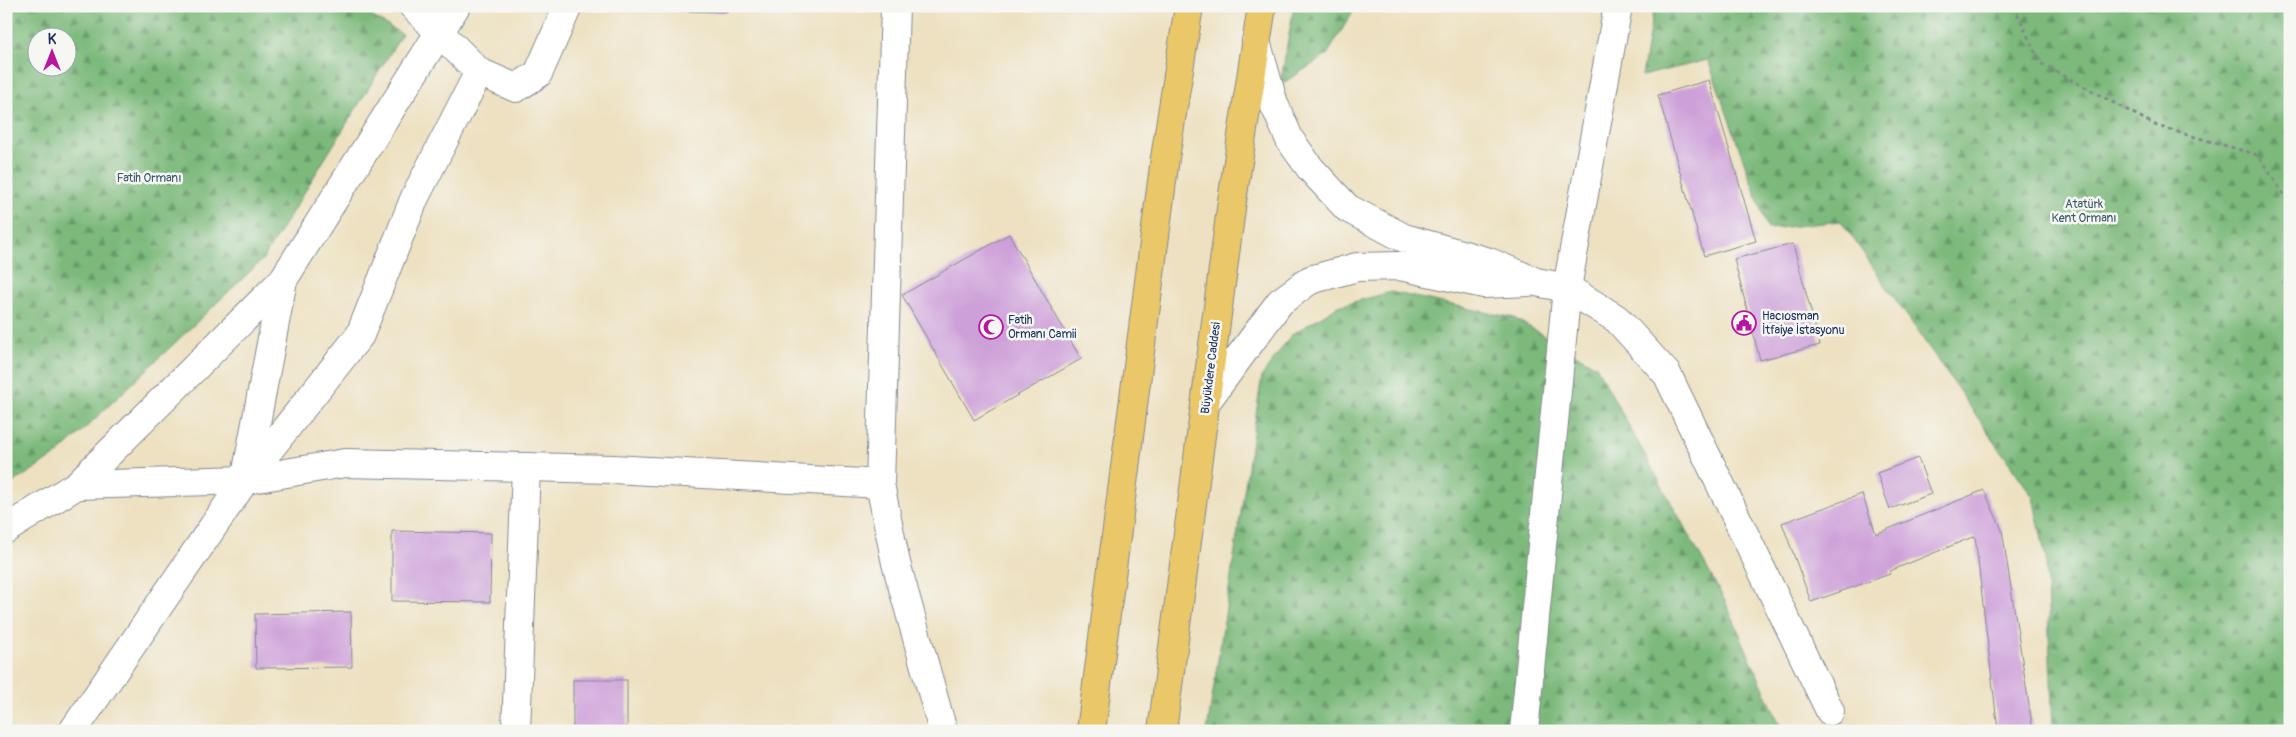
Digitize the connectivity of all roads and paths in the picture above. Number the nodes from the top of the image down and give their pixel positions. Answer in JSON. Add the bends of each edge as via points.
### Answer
{"nodes":[{"id":1,"x":413,"y":6,"type":"edge"},
{"id":2,"x":456,"y":6,"type":"edge"},
{"id":3,"x":568,"y":6,"type":"edge"},
{"id":4,"x":895,"y":6,"type":"edge"},
{"id":5,"x":1189,"y":6,"type":"edge"},
{"id":6,"x":1262,"y":6,"type":"edge"},
{"id":7,"x":1618,"y":6,"type":"edge"},
{"id":8,"x":2014,"y":6,"type":"edge"},
{"id":9,"x":440,"y":32,"type":"junction"},
{"id":10,"x":1256,"y":41,"type":"junction"},
{"id":11,"x":479,"y":72,"type":"junction"},
{"id":12,"x":2290,"y":204,"type":"edge"},
{"id":13,"x":283,"y":280,"type":"junction"},
{"id":14,"x":1536,"y":282,"type":"junction"},
{"id":15,"x":1567,"y":288,"type":"junction"},
{"id":16,"x":1206,"y":402,"type":"junction"},
{"id":17,"x":526,"y":467,"type":"junction"},
{"id":18,"x":245,"y":480,"type":"junction"},
{"id":19,"x":880,"y":484,"type":"junction"},
{"id":20,"x":76,"y":485,"type":"junction"},
{"id":21,"x":6,"y":529,"type":"edge"},
{"id":22,"x":1830,"y":712,"type":"dead end"},
{"id":23,"x":73,"y":731,"type":"edge"},
{"id":24,"x":516,"y":731,"type":"edge"},
{"id":25,"x":943,"y":731,"type":"edge"},
{"id":26,"x":1091,"y":731,"type":"edge"},
{"id":27,"x":1162,"y":731,"type":"edge"},
{"id":28,"x":1524,"y":731,"type":"edge"}],
"edges":[{"from":1,"to":9,"type":"street"},
{"from":2,"to":9,"type":"street"},
{"from":3,"to":11,"type":"street","via":[[538,74],[516,88]]},
{"from":4,"to":19,"type":"street"},
{"from":5,"to":26,"type":"main road","via":[[1163,167]]},
{"from":6,"to":10,"type":"main road","name":"Büyükdere Caddesi"},
{"from":7,"to":15,"type":"street"},
{"from":8,"to":12,"type":"path","via":[[2040,63],[2157,126],[2258,155]]},
{"from":9,"to":11,"type":"street"},
{"from":9,"to":13,"type":"street"},
{"from":10,"to":14,"type":"street","via":[[1274,104],[1290,140],[1310,168],[1347,208],[1404,238],[1489,262]]},
{"from":10,"to":16,"type":"main road","name":"Büyükdere Caddesi"},
{"from":11,"to":18,"type":"street","via":[[415,198],[360,335]]},
{"from":13,"to":18,"type":"street"},
{"from":13,"to":20,"type":"street"},
{"from":14,"to":15,"type":"street"},
{"from":14,"to":16,"type":"street","via":[[1484,284],[1400,266],[1357,267],[1310,280],[1280,302]]},
{"from":15,"to":22,"type":"street","via":[[1617,319],[1667,374]]},
{"from":15,"to":28,"type":"street"},
{"from":16,"to":27,"type":"main road","name":"Büyükdere Caddesi"},
{"from":17,"to":18,"type":"street","via":[[344,464]]},
{"from":17,"to":19,"type":"street"},
{"from":17,"to":24,"type":"street"},
{"from":18,"to":20,"type":"street"},
{"from":18,"to":23,"type":"street"},
{"from":19,"to":25,"type":"street","via":[[896,562]]},
{"from":20,"to":21,"type":"street"}]}
